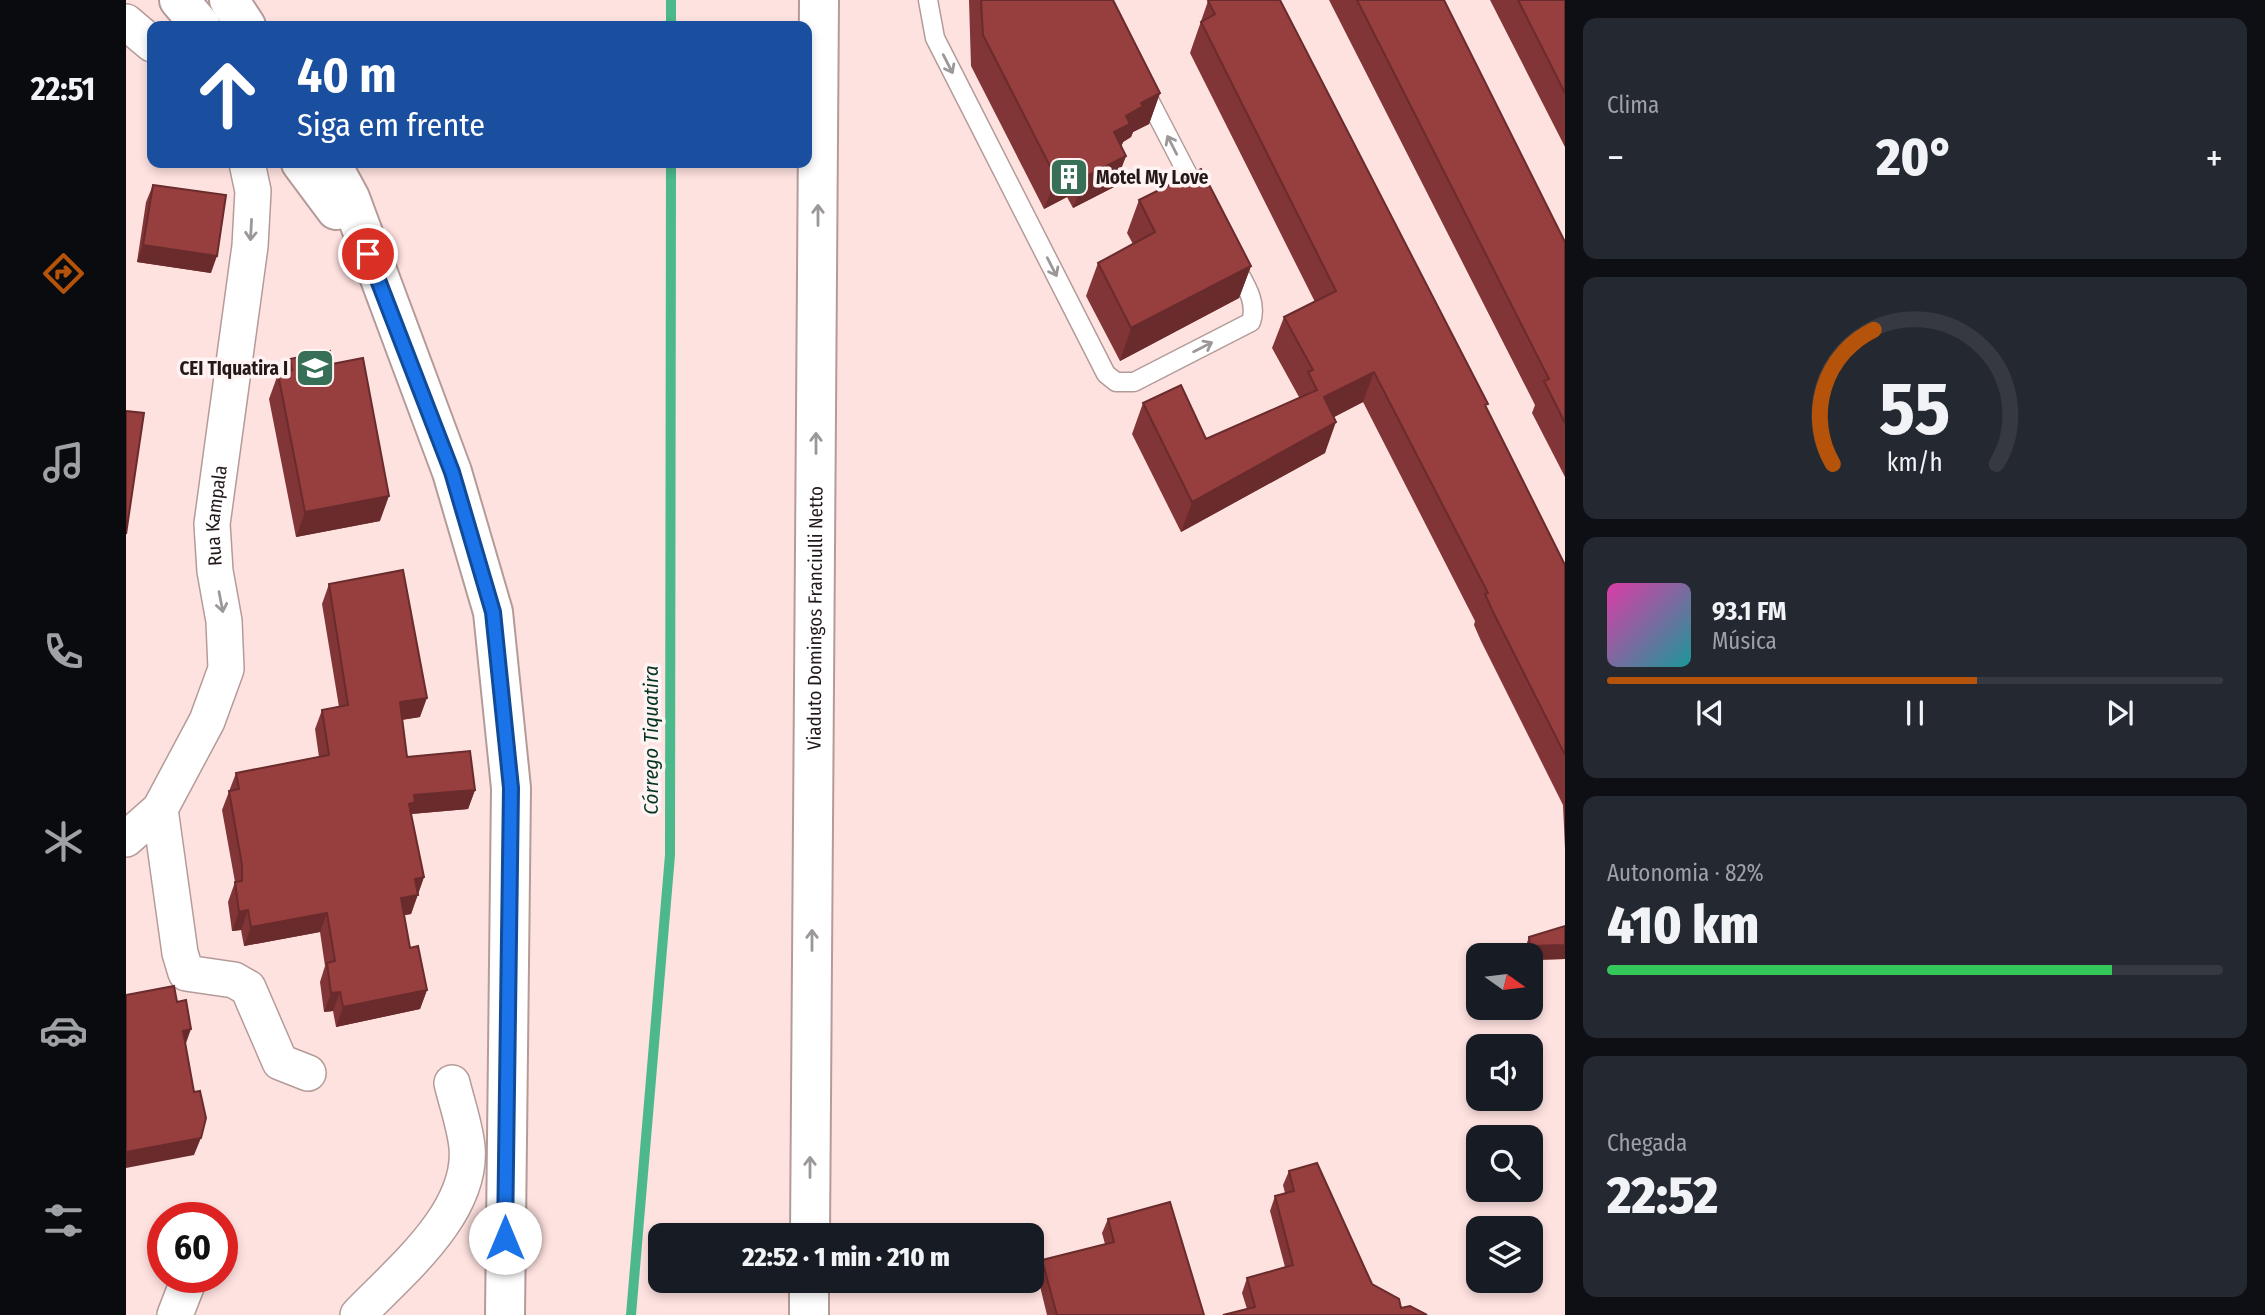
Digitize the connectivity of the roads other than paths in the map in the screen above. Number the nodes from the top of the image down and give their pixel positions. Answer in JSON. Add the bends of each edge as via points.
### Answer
{"nodes":[{"id":1,"x":179,"y":0,"type":"edge"},
{"id":2,"x":229,"y":0,"type":"edge"},
{"id":3,"x":819,"y":0,"type":"edge"},
{"id":4,"x":928,"y":0,"type":"edge"},
{"id":5,"x":197,"y":21,"type":"edge"},
{"id":6,"x":243,"y":21,"type":"edge"},
{"id":7,"x":126,"y":22,"type":"edge"},
{"id":8,"x":147,"y":40,"type":"edge"},
{"id":9,"x":1138,"y":80,"type":"edge"},
{"id":10,"x":248,"y":168,"type":"edge"},
{"id":11,"x":305,"y":168,"type":"edge"},
{"id":12,"x":334,"y":168,"type":"edge"},
{"id":13,"x":1208,"y":214,"type":"edge"},
{"id":14,"x":1227,"y":251,"type":"edge"},
{"id":15,"x":368,"y":254,"type":"junction"},
{"id":16,"x":160,"y":809,"type":"junction"},
{"id":17,"x":126,"y":839,"type":"edge"},
{"id":18,"x":307,"y":1073,"type":"dead end"},
{"id":19,"x":452,"y":1083,"type":"dead end"},
{"id":20,"x":810,"y":1223,"type":"edge"},
{"id":21,"x":184,"y":1293,"type":"edge"},
{"id":22,"x":809,"y":1293,"type":"edge"},
{"id":23,"x":175,"y":1315,"type":"edge"},
{"id":24,"x":358,"y":1315,"type":"edge"},
{"id":25,"x":505,"y":1315,"type":"edge"},
{"id":26,"x":809,"y":1315,"type":"edge"}],
"edges":[{"from":1,"to":5,"type":"main road"},
{"from":2,"to":6,"type":"main road"},
{"from":20,"to":3,"type":"main road","name":"Viaduto Domingos Franciulli Netto","one_way":true},
{"from":4,"to":14,"type":"lane","one_way":true,"via":[[935,38],[1106,373],[1116,382],[1134,382],[1251,322],[1255,311],[1252,299]]},
{"from":7,"to":8,"type":"street"},
{"from":13,"to":9,"type":"lane","one_way":true},
{"from":10,"to":16,"type":"street","name":"Rua Kampala","one_way":true,"via":[[253,191],[250,246],[212,524],[226,669],[207,721]]},
{"from":11,"to":15,"type":"main road"},
{"from":12,"to":15,"type":"main road","via":[[350,198]]},
{"from":15,"to":25,"type":"main road","via":[[452,472],[493,612],[511,788]]},
{"from":16,"to":17,"type":"street","name":"Rua Kampala"},
{"from":16,"to":18,"type":"street","via":[[186,973],[233,980],[248,988],[280,1062]]},
{"from":19,"to":24,"type":"street","via":[[467,1149],[454,1209],[431,1240]]},
{"from":21,"to":23,"type":"street"},
{"from":22,"to":26,"type":"main road"}]}
